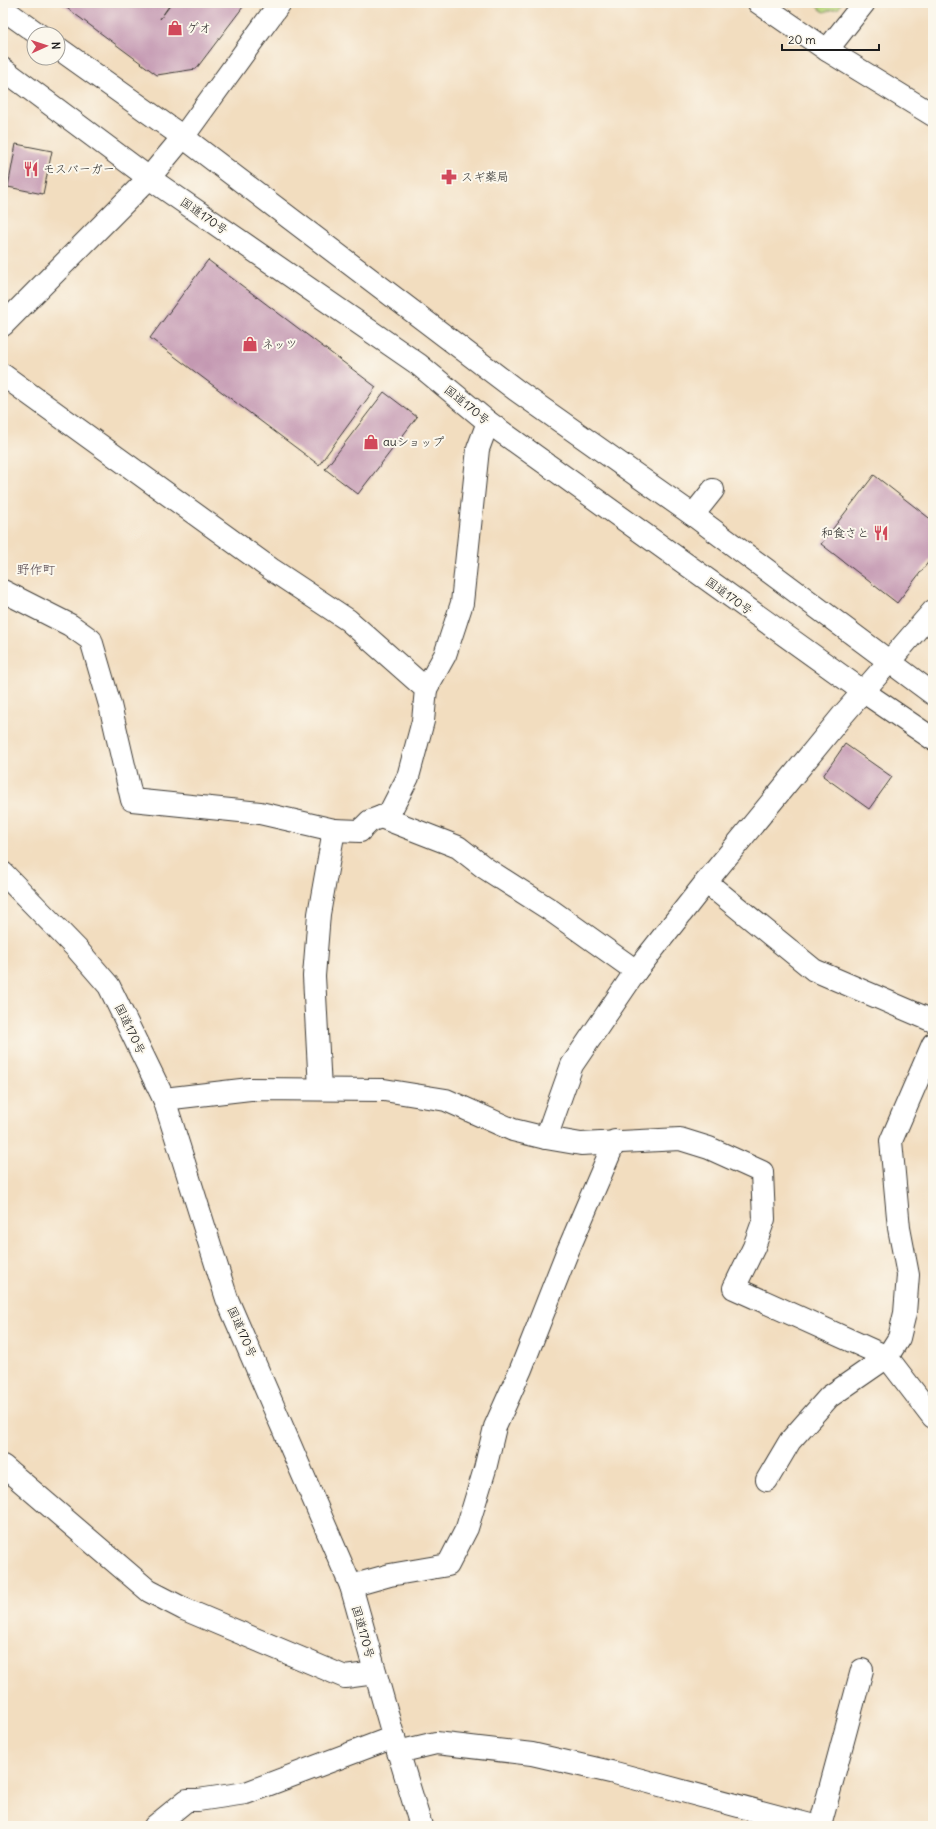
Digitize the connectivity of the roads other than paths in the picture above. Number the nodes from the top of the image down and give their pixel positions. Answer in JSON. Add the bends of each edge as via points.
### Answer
{"nodes":[{"id":1,"x":280,"y":3,"type":"edge"},
{"id":2,"x":759,"y":3,"type":"edge"},
{"id":3,"x":864,"y":3,"type":"edge"},
{"id":4,"x":3,"y":9,"type":"edge"},
{"id":5,"x":27,"y":26,"type":"edge"},
{"id":6,"x":827,"y":50,"type":"junction"},
{"id":7,"x":66,"y":54,"type":"edge"},
{"id":8,"x":3,"y":69,"type":"edge"},
{"id":9,"x":933,"y":115,"type":"edge"},
{"id":10,"x":183,"y":137,"type":"junction"},
{"id":11,"x":149,"y":178,"type":"junction"},
{"id":12,"x":3,"y":324,"type":"edge"},
{"id":13,"x":3,"y":375,"type":"edge"},
{"id":14,"x":488,"y":422,"type":"junction"},
{"id":15,"x":713,"y":490,"type":"dead end"},
{"id":16,"x":693,"y":515,"type":"junction"},
{"id":17,"x":3,"y":591,"type":"edge"},
{"id":18,"x":933,"y":611,"type":"edge"},
{"id":19,"x":889,"y":663,"type":"junction"},
{"id":20,"x":426,"y":689,"type":"junction"},
{"id":21,"x":864,"y":692,"type":"junction"},
{"id":22,"x":933,"y":694,"type":"edge"},
{"id":23,"x":933,"y":739,"type":"edge"},
{"id":24,"x":381,"y":817,"type":"junction"},
{"id":25,"x":334,"y":830,"type":"junction"},
{"id":26,"x":3,"y":873,"type":"edge"},
{"id":27,"x":706,"y":882,"type":"junction"},
{"id":28,"x":636,"y":971,"type":"junction"},
{"id":29,"x":933,"y":1021,"type":"edge"},
{"id":30,"x":933,"y":1044,"type":"edge"},
{"id":31,"x":320,"y":1089,"type":"junction"},
{"id":32,"x":164,"y":1099,"type":"junction"},
{"id":33,"x":546,"y":1138,"type":"junction"},
{"id":34,"x":615,"y":1141,"type":"junction"},
{"id":35,"x":887,"y":1357,"type":"junction"},
{"id":36,"x":933,"y":1417,"type":"edge"},
{"id":37,"x":3,"y":1466,"type":"edge"},
{"id":38,"x":767,"y":1480,"type":"dead end"},
{"id":39,"x":350,"y":1586,"type":"junction"},
{"id":40,"x":862,"y":1670,"type":"dead end"},
{"id":41,"x":375,"y":1673,"type":"junction"},
{"id":42,"x":396,"y":1744,"type":"junction"},
{"id":43,"x":155,"y":1826,"type":"edge"},
{"id":44,"x":421,"y":1826,"type":"edge"},
{"id":45,"x":814,"y":1826,"type":"edge"},
{"id":46,"x":820,"y":1826,"type":"edge"}],
"edges":[{"from":1,"to":10,"type":"main road"},
{"from":2,"to":6,"type":"main road"},
{"from":3,"to":6,"type":"main road"},
{"from":4,"to":5,"type":"main road"},
{"from":6,"to":9,"type":"main road"},
{"from":7,"to":10,"type":"main road"},
{"from":8,"to":11,"type":"main road","name":"国道170号"},
{"from":10,"to":11,"type":"main road"},
{"from":10,"to":16,"type":"main road","via":[[516,390]]},
{"from":11,"to":12,"type":"main road"},
{"from":11,"to":14,"type":"main road","name":"国道170号","via":[[418,364]]},
{"from":13,"to":20,"type":"main road","via":[[271,569],[348,620]]},
{"from":14,"to":20,"type":"main road","via":[[478,449],[462,603],[445,655]]},
{"from":14,"to":21,"type":"main road","name":"国道170号"},
{"from":15,"to":16,"type":"main road"},
{"from":16,"to":19,"type":"main road"},
{"from":17,"to":25,"type":"main road","via":[[70,625],[91,640],[110,705],[132,800],[260,813]]},
{"from":18,"to":19,"type":"main road"},
{"from":19,"to":21,"type":"main road"},
{"from":19,"to":22,"type":"main road"},
{"from":20,"to":24,"type":"main road","via":[[423,721],[408,777],[389,814]]},
{"from":21,"to":23,"type":"main road","name":"国道170号"},
{"from":21,"to":27,"type":"main road"},
{"from":24,"to":25,"type":"main road","via":[[370,821],[360,831]]},
{"from":24,"to":28,"type":"main road","via":[[458,848]]},
{"from":25,"to":31,"type":"main road","via":[[319,914],[314,976]]},
{"from":26,"to":32,"type":"main road","name":"国道170号","via":[[77,948],[109,986]]},
{"from":27,"to":28,"type":"main road"},
{"from":27,"to":29,"type":"main road","via":[[814,970]]},
{"from":28,"to":33,"type":"main road","via":[[572,1065]]},
{"from":30,"to":35,"type":"main road","via":[[891,1141],[899,1228],[908,1275],[905,1313],[899,1338]]},
{"from":31,"to":32,"type":"main road","via":[[250,1089]]},
{"from":31,"to":33,"type":"main road","via":[[384,1090],[446,1100],[513,1130]]},
{"from":32,"to":39,"type":"main road","name":"国道170号","via":[[227,1299]]},
{"from":33,"to":34,"type":"main road","via":[[581,1144]]},
{"from":34,"to":35,"type":"main road","via":[[680,1139],[709,1148],[762,1172],[764,1219],[734,1288]]},
{"from":34,"to":39,"type":"main road","via":[[495,1427],[467,1528],[448,1565],[390,1575]]},
{"from":35,"to":36,"type":"main road"},
{"from":35,"to":38,"type":"main road","via":[[829,1397],[790,1441]]},
{"from":37,"to":41,"type":"main road","via":[[149,1591],[184,1610],[344,1677]]},
{"from":39,"to":41,"type":"main road","name":"国道170号"},
{"from":40,"to":46,"type":"main road"},
{"from":41,"to":42,"type":"main road","name":"国道170号"},
{"from":42,"to":43,"type":"main road","via":[[246,1793],[187,1800]]},
{"from":42,"to":44,"type":"main road","name":"国道170号"},
{"from":42,"to":45,"type":"main road","via":[[436,1743],[532,1754],[615,1773]]}]}
